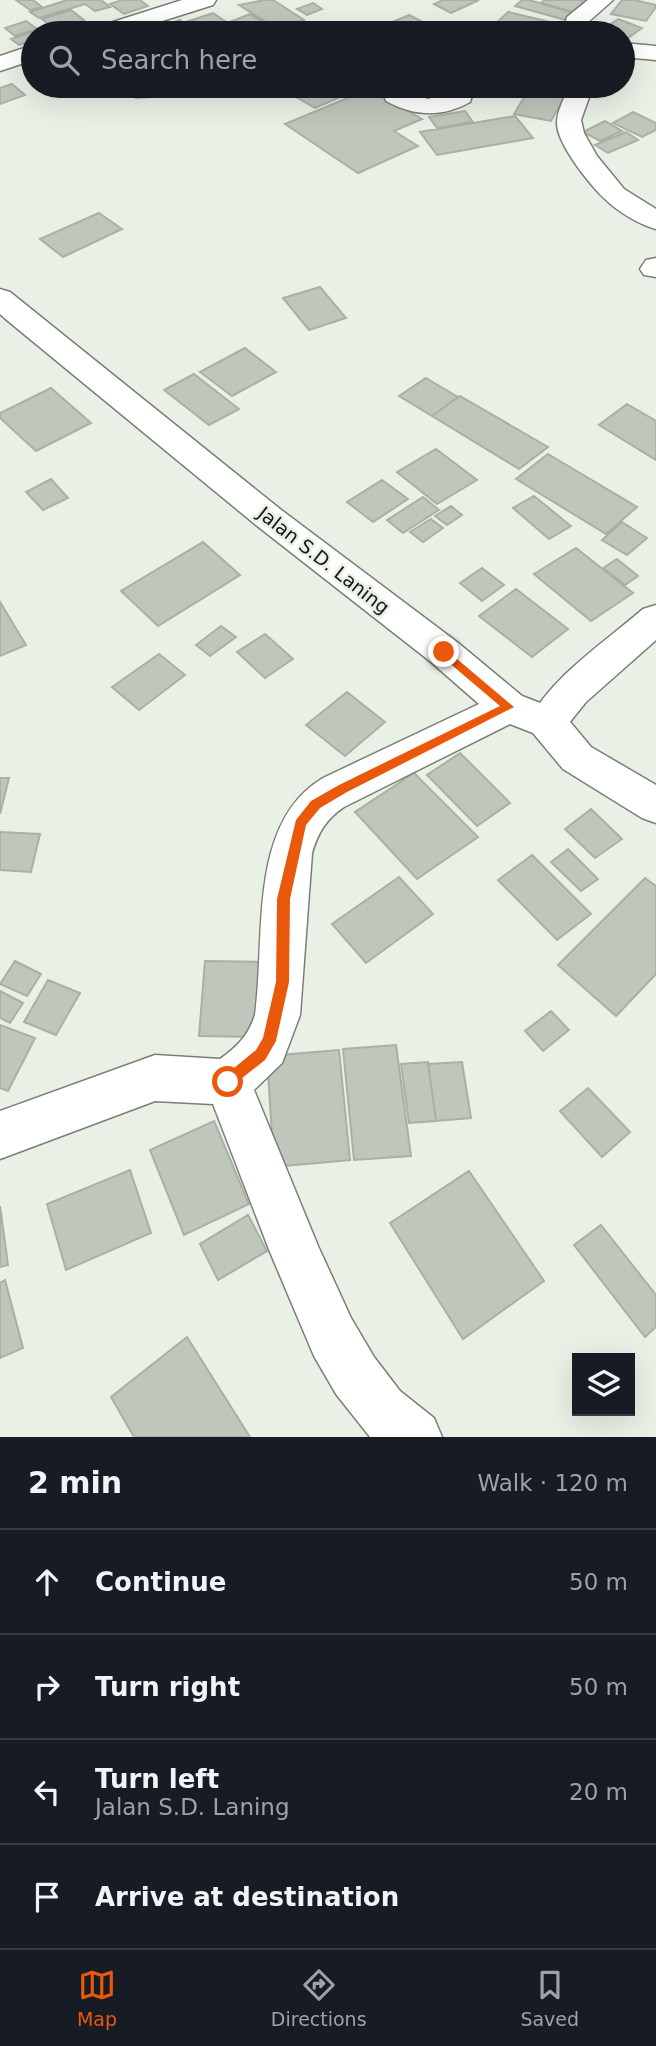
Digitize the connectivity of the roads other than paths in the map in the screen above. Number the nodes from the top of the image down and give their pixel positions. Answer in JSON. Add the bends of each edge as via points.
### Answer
{"nodes":[{"id":1,"x":205,"y":0,"type":"edge"},
{"id":2,"x":602,"y":0,"type":"edge"},
{"id":3,"x":139,"y":21,"type":"edge"},
{"id":4,"x":576,"y":21,"type":"edge"},
{"id":5,"x":635,"y":51,"type":"edge"},
{"id":6,"x":656,"y":53,"type":"edge"},
{"id":7,"x":21,"y":56,"type":"edge"},
{"id":8,"x":0,"y":64,"type":"edge"},
{"id":9,"x":398,"y":98,"type":"edge"},
{"id":10,"x":459,"y":98,"type":"edge"},
{"id":11,"x":577,"y":98,"type":"edge"},
{"id":12,"x":656,"y":221,"type":"edge"},
{"id":13,"x":0,"y":298,"type":"edge"},
{"id":14,"x":656,"y":619,"type":"edge"},
{"id":15,"x":508,"y":707,"type":"junction"},
{"id":16,"x":547,"y":722,"type":"junction"},
{"id":17,"x":656,"y":806,"type":"edge"},
{"id":18,"x":228,"y":1082,"type":"junction"},
{"id":19,"x":0,"y":1136,"type":"edge"},
{"id":20,"x":415,"y":1437,"type":"edge"}],
"edges":[{"from":1,"to":3,"type":"street"},
{"from":2,"to":4,"type":"street"},
{"from":5,"to":6,"type":"street"},
{"from":7,"to":8,"type":"street"},
{"from":9,"to":10,"type":"street","via":[[430,107]]},
{"from":11,"to":12,"type":"street","via":[[569,120],[586,159],[615,195]]},
{"from":13,"to":15,"type":"street","name":"Jalan S.D. Laning"},
{"from":14,"to":16,"type":"street","via":[[573,691]]},
{"from":15,"to":16,"type":"street","name":"Jalan S.D. Laning"},
{"from":15,"to":18,"type":"street","via":[[343,788],[316,805],[300,823],[283,899],[283,982],[270,1041]]},
{"from":16,"to":17,"type":"street","name":"Jalan S.D. Laning","via":[[577,758]]},
{"from":18,"to":19,"type":"street","via":[[155,1078]]},
{"from":18,"to":20,"type":"street","via":[[345,1362],[383,1412]]}]}
